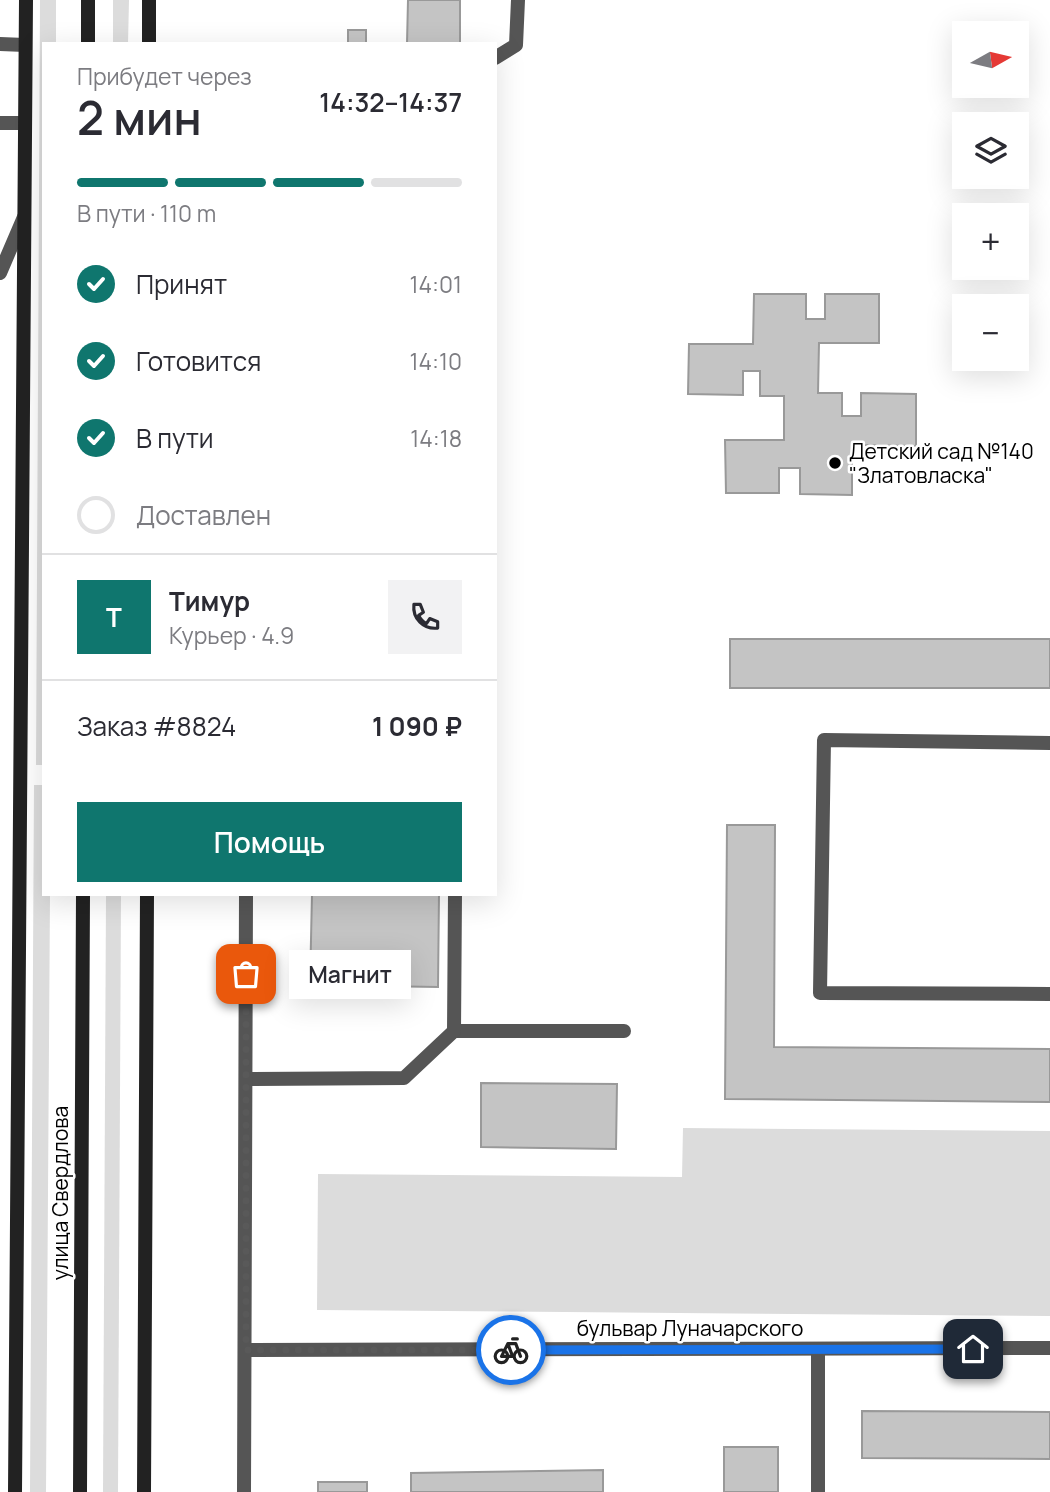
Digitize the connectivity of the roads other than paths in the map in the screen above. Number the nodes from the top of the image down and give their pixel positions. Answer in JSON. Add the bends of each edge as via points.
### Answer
{"nodes":[{"id":1,"x":26,"y":0,"type":"edge"},
{"id":2,"x":88,"y":0,"type":"edge"},
{"id":3,"x":149,"y":0,"type":"edge"},
{"id":4,"x":518,"y":0,"type":"edge"},
{"id":5,"x":88,"y":42,"type":"edge"},
{"id":6,"x":149,"y":42,"type":"edge"},
{"id":7,"x":0,"y":44,"type":"edge"},
{"id":8,"x":25,"y":45,"type":"junction"},
{"id":9,"x":497,"y":57,"type":"edge"},
{"id":10,"x":0,"y":123,"type":"edge"},
{"id":11,"x":25,"y":123,"type":"junction"},
{"id":12,"x":24,"y":217,"type":"junction"},
{"id":13,"x":0,"y":273,"type":"edge"},
{"id":14,"x":1050,"y":743,"type":"edge"},
{"id":15,"x":83,"y":896,"type":"edge"},
{"id":16,"x":147,"y":896,"type":"edge"},
{"id":17,"x":246,"y":896,"type":"edge"},
{"id":18,"x":455,"y":896,"type":"edge"},
{"id":19,"x":1050,"y":993,"type":"edge"},
{"id":20,"x":454,"y":1031,"type":"junction"},
{"id":21,"x":624,"y":1031,"type":"dead end"},
{"id":22,"x":246,"y":1079,"type":"junction"},
{"id":23,"x":1050,"y":1348,"type":"edge"},
{"id":24,"x":818,"y":1349,"type":"junction"},
{"id":25,"x":246,"y":1350,"type":"junction"},
{"id":26,"x":15,"y":1492,"type":"edge"},
{"id":27,"x":80,"y":1492,"type":"edge"},
{"id":28,"x":144,"y":1492,"type":"edge"},
{"id":29,"x":244,"y":1492,"type":"edge"},
{"id":30,"x":818,"y":1492,"type":"edge"}],
"edges":[{"from":1,"to":8,"type":"main road","name":"улица Свердлова"},
{"from":2,"to":5,"type":"main road"},
{"from":3,"to":6,"type":"main road"},
{"from":4,"to":9,"type":"street","via":[[516,45]]},
{"from":7,"to":8,"type":"street"},
{"from":8,"to":11,"type":"main road","name":"улица Свердлова"},
{"from":10,"to":11,"type":"street"},
{"from":11,"to":12,"type":"main road","name":"улица Свердлова"},
{"from":12,"to":13,"type":"street"},
{"from":12,"to":26,"type":"main road","name":"улица Свердлова"},
{"from":14,"to":19,"type":"street","via":[[824,740],[820,993]]},
{"from":15,"to":27,"type":"main road","name":"улица Свердлова"},
{"from":16,"to":28,"type":"main road"},
{"from":17,"to":22,"type":"street"},
{"from":18,"to":20,"type":"street"},
{"from":20,"to":21,"type":"street"},
{"from":20,"to":22,"type":"street","via":[[404,1078]]},
{"from":22,"to":25,"type":"street"},
{"from":23,"to":24,"type":"street","name":"бульвар Луначарского"},
{"from":24,"to":25,"type":"street","name":"бульвар Луначарского"},
{"from":24,"to":30,"type":"street"},
{"from":25,"to":29,"type":"street"}]}
